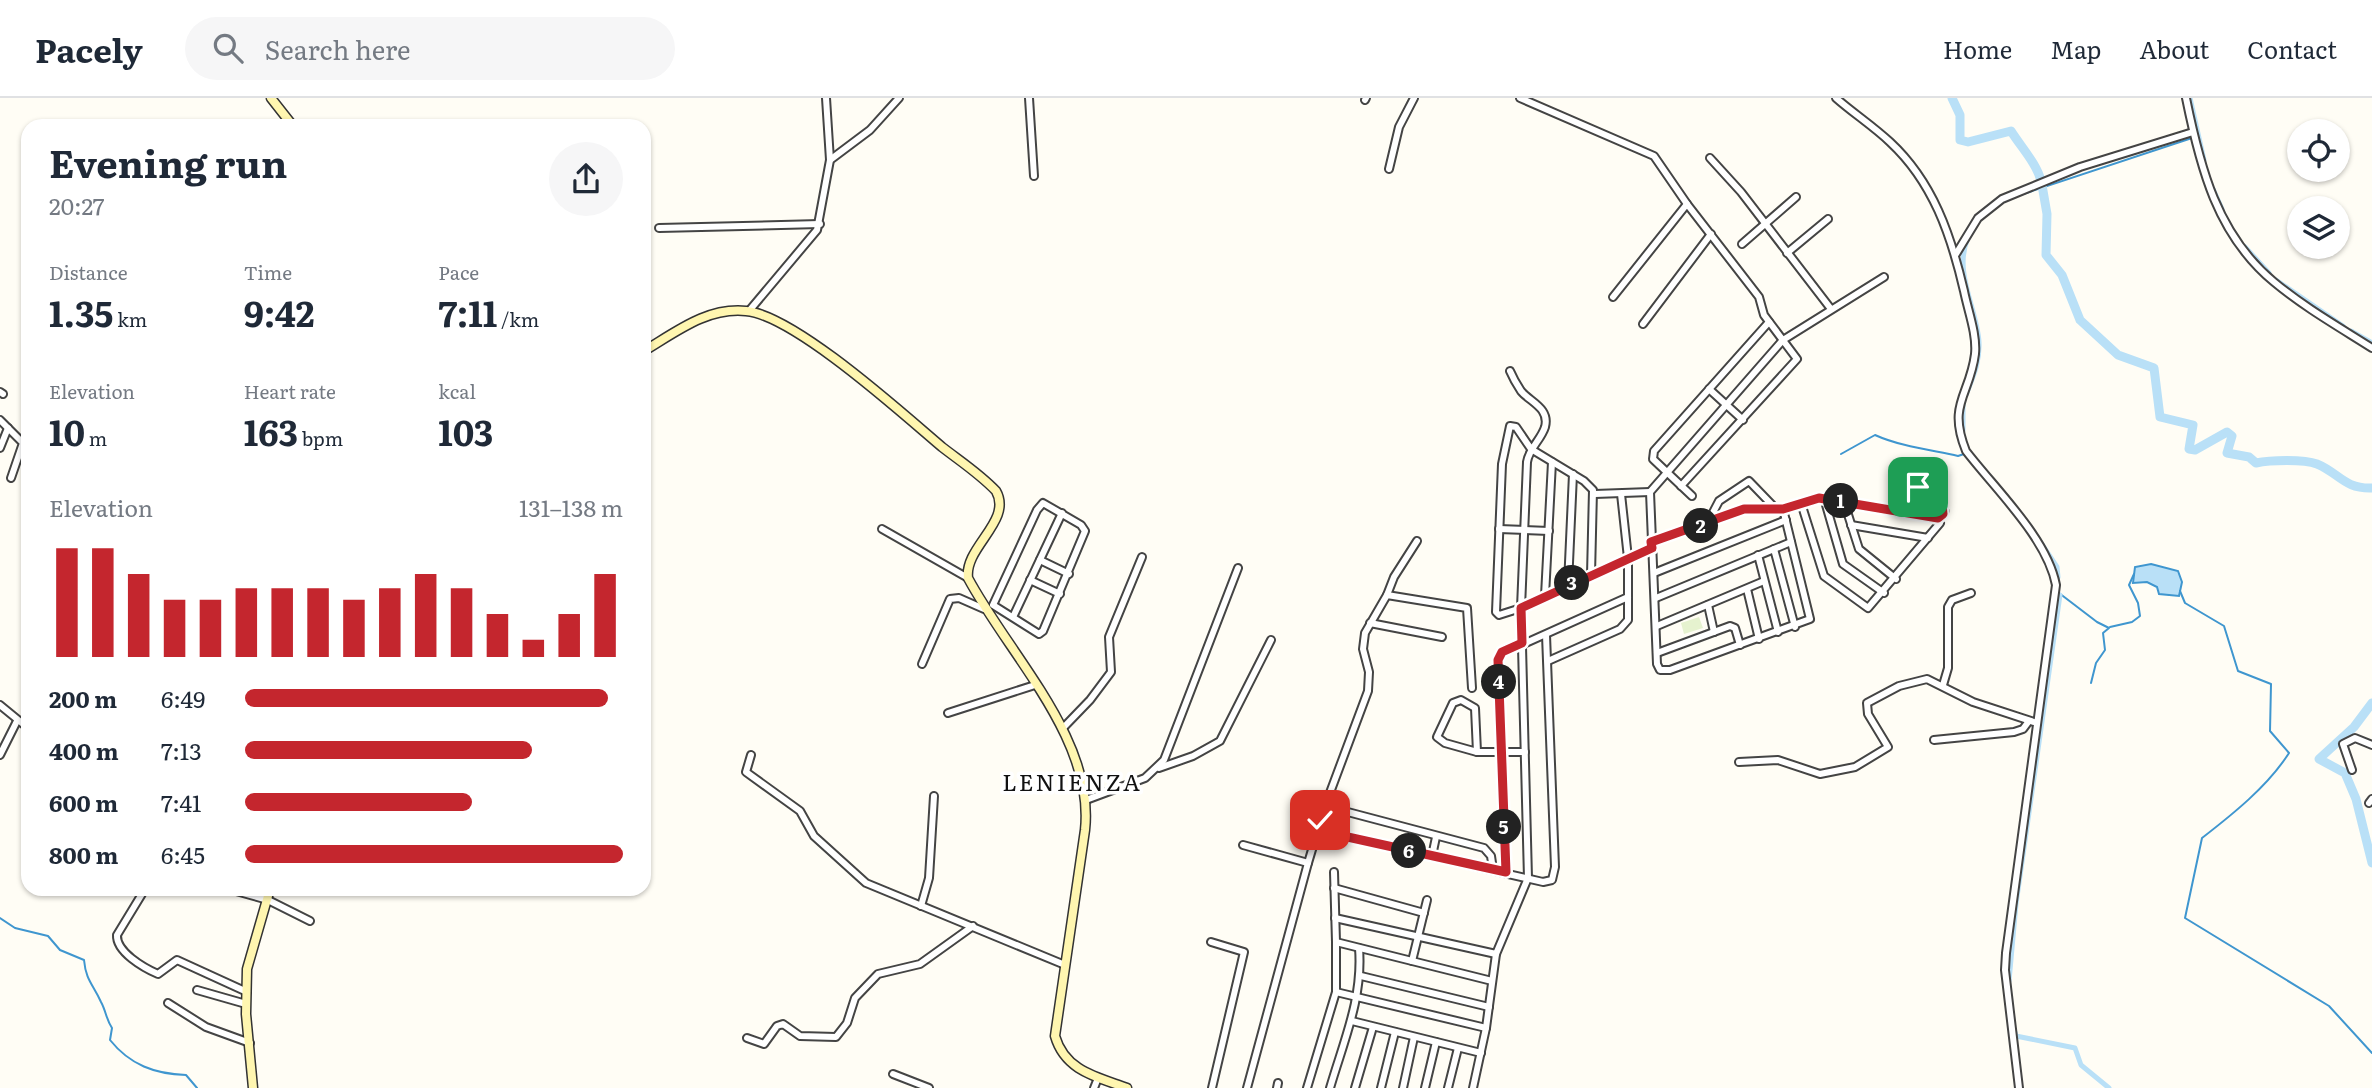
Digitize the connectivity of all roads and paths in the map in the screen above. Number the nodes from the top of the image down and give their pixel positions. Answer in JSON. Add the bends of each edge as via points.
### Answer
{"nodes":[{"id":1,"x":271,"y":98,"type":"edge"},
{"id":2,"x":826,"y":98,"type":"edge"},
{"id":3,"x":899,"y":98,"type":"edge"},
{"id":4,"x":1029,"y":98,"type":"edge"},
{"id":5,"x":1414,"y":98,"type":"edge"},
{"id":6,"x":1520,"y":98,"type":"edge"},
{"id":7,"x":1836,"y":98,"type":"edge"},
{"id":8,"x":2186,"y":98,"type":"edge"},
{"id":9,"x":288,"y":119,"type":"edge"},
{"id":10,"x":2193,"y":132,"type":"junction"},
{"id":11,"x":1710,"y":158,"type":"dead end"},
{"id":12,"x":830,"y":160,"type":"junction"},
{"id":13,"x":1389,"y":169,"type":"dead end"},
{"id":14,"x":1034,"y":176,"type":"dead end"},
{"id":15,"x":1796,"y":197,"type":"dead end"},
{"id":16,"x":1687,"y":204,"type":"junction"},
{"id":17,"x":1828,"y":219,"type":"dead end"},
{"id":18,"x":820,"y":224,"type":"junction"},
{"id":19,"x":1766,"y":224,"type":"junction"},
{"id":20,"x":659,"y":228,"type":"dead end"},
{"id":21,"x":1711,"y":234,"type":"junction"},
{"id":22,"x":1742,"y":244,"type":"dead end"},
{"id":23,"x":1787,"y":253,"type":"junction"},
{"id":24,"x":1956,"y":254,"type":"junction"},
{"id":25,"x":1884,"y":276,"type":"dead end"},
{"id":26,"x":1614,"y":297,"type":"dead end"},
{"id":27,"x":1831,"y":309,"type":"junction"},
{"id":28,"x":749,"y":310,"type":"junction"},
{"id":29,"x":1769,"y":322,"type":"junction"},
{"id":30,"x":1643,"y":324,"type":"dead end"},
{"id":31,"x":1783,"y":340,"type":"junction"},
{"id":32,"x":651,"y":347,"type":"edge"},
{"id":33,"x":2372,"y":348,"type":"edge"},
{"id":34,"x":1510,"y":371,"type":"dead end"},
{"id":35,"x":1709,"y":389,"type":"junction"},
{"id":36,"x":1726,"y":404,"type":"junction"},
{"id":37,"x":0,"y":420,"type":"edge"},
{"id":38,"x":1743,"y":420,"type":"junction"},
{"id":39,"x":8,"y":428,"type":"junction"},
{"id":40,"x":21,"y":441,"type":"edge"},
{"id":41,"x":0,"y":448,"type":"edge"},
{"id":42,"x":21,"y":449,"type":"edge"},
{"id":43,"x":1531,"y":449,"type":"junction"},
{"id":44,"x":1552,"y":462,"type":"junction"},
{"id":45,"x":1666,"y":473,"type":"junction"},
{"id":46,"x":1573,"y":474,"type":"junction"},
{"id":47,"x":11,"y":478,"type":"dead end"},
{"id":48,"x":1902,"y":482,"type":"dead end"},
{"id":49,"x":1681,"y":486,"type":"junction"},
{"id":50,"x":1650,"y":492,"type":"junction"},
{"id":51,"x":1595,"y":494,"type":"junction"},
{"id":52,"x":1621,"y":494,"type":"junction"},
{"id":53,"x":1692,"y":496,"type":"dead end"},
{"id":54,"x":1824,"y":498,"type":"junction"},
{"id":55,"x":1844,"y":502,"type":"junction"},
{"id":56,"x":1801,"y":503,"type":"junction"},
{"id":57,"x":1780,"y":510,"type":"junction"},
{"id":58,"x":1062,"y":513,"type":"junction"},
{"id":59,"x":1938,"y":518,"type":"junction"},
{"id":60,"x":1786,"y":520,"type":"junction"},
{"id":61,"x":1706,"y":524,"type":"junction"},
{"id":62,"x":1851,"y":525,"type":"junction"},
{"id":63,"x":1499,"y":528,"type":"junction"},
{"id":64,"x":882,"y":529,"type":"dead end"},
{"id":65,"x":1523,"y":529,"type":"junction"},
{"id":66,"x":1549,"y":531,"type":"junction"},
{"id":67,"x":1928,"y":538,"type":"junction"},
{"id":68,"x":1417,"y":541,"type":"dead end"},
{"id":69,"x":1791,"y":542,"type":"junction"},
{"id":70,"x":1652,"y":545,"type":"junction"},
{"id":71,"x":1773,"y":549,"type":"junction"},
{"id":72,"x":1758,"y":555,"type":"junction"},
{"id":73,"x":1142,"y":557,"type":"dead end"},
{"id":74,"x":1628,"y":558,"type":"junction"},
{"id":75,"x":1040,"y":560,"type":"junction"},
{"id":76,"x":1238,"y":568,"type":"dead end"},
{"id":77,"x":1654,"y":573,"type":"junction"},
{"id":78,"x":1069,"y":574,"type":"junction"},
{"id":79,"x":1591,"y":575,"type":"junction"},
{"id":80,"x":968,"y":578,"type":"junction"},
{"id":81,"x":1896,"y":579,"type":"junction"},
{"id":82,"x":1030,"y":580,"type":"junction"},
{"id":83,"x":1765,"y":581,"type":"junction"},
{"id":84,"x":1568,"y":585,"type":"junction"},
{"id":85,"x":1747,"y":589,"type":"junction"},
{"id":86,"x":1884,"y":593,"type":"junction"},
{"id":87,"x":1970,"y":593,"type":"dead end"},
{"id":88,"x":1060,"y":594,"type":"junction"},
{"id":89,"x":1387,"y":595,"type":"junction"},
{"id":90,"x":1545,"y":596,"type":"junction"},
{"id":91,"x":1628,"y":597,"type":"junction"},
{"id":92,"x":1656,"y":598,"type":"junction"},
{"id":93,"x":1708,"y":605,"type":"junction"},
{"id":94,"x":1521,"y":608,"type":"junction"},
{"id":95,"x":991,"y":610,"type":"junction"},
{"id":96,"x":1013,"y":617,"type":"junction"},
{"id":97,"x":1370,"y":623,"type":"junction"},
{"id":98,"x":1657,"y":626,"type":"junction"},
{"id":99,"x":1794,"y":626,"type":"junction"},
{"id":100,"x":1714,"y":632,"type":"junction"},
{"id":101,"x":1778,"y":632,"type":"junction"},
{"id":102,"x":1546,"y":635,"type":"junction"},
{"id":103,"x":1441,"y":637,"type":"dead end"},
{"id":104,"x":1271,"y":639,"type":"dead end"},
{"id":105,"x":1759,"y":639,"type":"junction"},
{"id":106,"x":1522,"y":643,"type":"junction"},
{"id":107,"x":1740,"y":645,"type":"junction"},
{"id":108,"x":1657,"y":653,"type":"junction"},
{"id":109,"x":1548,"y":661,"type":"junction"},
{"id":110,"x":922,"y":664,"type":"dead end"},
{"id":111,"x":1035,"y":685,"type":"junction"},
{"id":112,"x":1943,"y":685,"type":"junction"},
{"id":113,"x":1472,"y":688,"type":"dead end"},
{"id":114,"x":0,"y":705,"type":"edge"},
{"id":115,"x":948,"y":713,"type":"dead end"},
{"id":116,"x":2029,"y":721,"type":"junction"},
{"id":117,"x":17,"y":722,"type":"junction"},
{"id":118,"x":2037,"y":723,"type":"junction"},
{"id":119,"x":21,"y":724,"type":"edge"},
{"id":120,"x":1063,"y":728,"type":"junction"},
{"id":121,"x":1934,"y":740,"type":"dead end"},
{"id":122,"x":2372,"y":745,"type":"edge"},
{"id":123,"x":1477,"y":752,"type":"junction"},
{"id":124,"x":1525,"y":752,"type":"junction"},
{"id":125,"x":1501,"y":753,"type":"junction"},
{"id":126,"x":0,"y":755,"type":"edge"},
{"id":127,"x":751,"y":755,"type":"dead end"},
{"id":128,"x":1738,"y":762,"type":"dead end"},
{"id":129,"x":1159,"y":768,"type":"junction"},
{"id":130,"x":2352,"y":770,"type":"dead end"},
{"id":131,"x":933,"y":796,"type":"dead end"},
{"id":132,"x":1086,"y":800,"type":"junction"},
{"id":133,"x":1325,"y":806,"type":"junction"},
{"id":134,"x":1316,"y":830,"type":"junction"},
{"id":135,"x":1436,"y":837,"type":"junction"},
{"id":136,"x":1244,"y":845,"type":"dead end"},
{"id":137,"x":1432,"y":856,"type":"junction"},
{"id":138,"x":1308,"y":863,"type":"junction"},
{"id":139,"x":1493,"y":870,"type":"junction"},
{"id":140,"x":1334,"y":872,"type":"dead end"},
{"id":141,"x":1506,"y":872,"type":"junction"},
{"id":142,"x":1528,"y":878,"type":"junction"},
{"id":143,"x":1334,"y":888,"type":"junction"},
{"id":144,"x":141,"y":896,"type":"edge"},
{"id":145,"x":254,"y":896,"type":"edge"},
{"id":146,"x":269,"y":896,"type":"edge"},
{"id":147,"x":268,"y":900,"type":"junction"},
{"id":148,"x":1427,"y":900,"type":"dead end"},
{"id":149,"x":921,"y":906,"type":"junction"},
{"id":150,"x":1424,"y":913,"type":"junction"},
{"id":151,"x":1335,"y":918,"type":"junction"},
{"id":152,"x":310,"y":921,"type":"dead end"},
{"id":153,"x":973,"y":926,"type":"junction"},
{"id":154,"x":1419,"y":937,"type":"junction"},
{"id":155,"x":1212,"y":942,"type":"dead end"},
{"id":156,"x":1336,"y":942,"type":"junction"},
{"id":157,"x":1359,"y":948,"type":"junction"},
{"id":158,"x":1496,"y":954,"type":"junction"},
{"id":159,"x":1412,"y":961,"type":"junction"},
{"id":160,"x":1065,"y":965,"type":"junction"},
{"id":161,"x":1361,"y":976,"type":"junction"},
{"id":162,"x":1492,"y":981,"type":"junction"},
{"id":163,"x":197,"y":989,"type":"dead end"},
{"id":164,"x":247,"y":992,"type":"junction"},
{"id":165,"x":1336,"y":992,"type":"junction"},
{"id":166,"x":1358,"y":998,"type":"junction"},
{"id":167,"x":167,"y":1003,"type":"dead end"},
{"id":168,"x":246,"y":1004,"type":"junction"},
{"id":169,"x":1489,"y":1007,"type":"junction"},
{"id":170,"x":1352,"y":1021,"type":"junction"},
{"id":171,"x":1373,"y":1027,"type":"junction"},
{"id":172,"x":1486,"y":1028,"type":"junction"},
{"id":173,"x":1395,"y":1032,"type":"junction"},
{"id":174,"x":1414,"y":1037,"type":"junction"},
{"id":175,"x":747,"y":1038,"type":"dead end"},
{"id":176,"x":1436,"y":1042,"type":"junction"},
{"id":177,"x":250,"y":1044,"type":"junction"},
{"id":178,"x":1458,"y":1048,"type":"junction"},
{"id":179,"x":1481,"y":1054,"type":"junction"},
{"id":180,"x":893,"y":1073,"type":"dead end"},
{"id":181,"x":1098,"y":1078,"type":"junction"},
{"id":182,"x":253,"y":1088,"type":"edge"},
{"id":183,"x":929,"y":1088,"type":"edge"},
{"id":184,"x":1094,"y":1088,"type":"edge"},
{"id":185,"x":1127,"y":1088,"type":"edge"},
{"id":186,"x":1212,"y":1088,"type":"edge"},
{"id":187,"x":1247,"y":1088,"type":"edge"},
{"id":188,"x":1307,"y":1088,"type":"edge"},
{"id":189,"x":1330,"y":1088,"type":"edge"},
{"id":190,"x":1355,"y":1088,"type":"edge"},
{"id":191,"x":1381,"y":1088,"type":"edge"},
{"id":192,"x":1403,"y":1088,"type":"edge"},
{"id":193,"x":1425,"y":1088,"type":"edge"},
{"id":194,"x":1448,"y":1088,"type":"edge"},
{"id":195,"x":1472,"y":1088,"type":"edge"},
{"id":196,"x":2019,"y":1088,"type":"edge"}],
"edges":[{"from":1,"to":9,"type":"street"},
{"from":2,"to":12,"type":"street"},
{"from":3,"to":12,"type":"street","via":[[870,130]]},
{"from":4,"to":14,"type":"street"},
{"from":5,"to":13,"type":"street","via":[[1399,127]]},
{"from":6,"to":16,"type":"street","via":[[1654,156]]},
{"from":7,"to":24,"type":"street","via":[[1892,144],[1924,181]]},
{"from":8,"to":10,"type":"street"},
{"from":10,"to":24,"type":"street","via":[[2080,167],[2002,199],[1978,218]]},
{"from":10,"to":33,"type":"street","via":[[2210,192],[2236,240],[2275,283]]},
{"from":11,"to":19,"type":"street"},
{"from":12,"to":18,"type":"street"},
{"from":15,"to":19,"type":"street"},
{"from":16,"to":21,"type":"street"},
{"from":16,"to":26,"type":"street"},
{"from":17,"to":23,"type":"street"},
{"from":18,"to":20,"type":"street"},
{"from":18,"to":28,"type":"street"},
{"from":19,"to":22,"type":"street"},
{"from":19,"to":23,"type":"street"},
{"from":21,"to":29,"type":"street","via":[[1759,297]]},
{"from":21,"to":30,"type":"street"},
{"from":23,"to":27,"type":"street"},
{"from":24,"to":118,"type":"street","via":[[1976,352],[1958,413],[1960,436],[1966,451],[2040,545],[2056,585]]},
{"from":25,"to":27,"type":"street"},
{"from":27,"to":31,"type":"street"},
{"from":28,"to":32,"type":"street","via":[[701,318]]},
{"from":28,"to":80,"type":"street","via":[[778,322],[828,355],[996,491],[999,512],[971,554]]},
{"from":29,"to":31,"type":"street"},
{"from":29,"to":35,"type":"street"},
{"from":31,"to":36,"type":"street"},
{"from":31,"to":38,"type":"street","via":[[1798,361]]},
{"from":34,"to":43,"type":"street","via":[[1522,391],[1544,412],[1545,426]]},
{"from":35,"to":36,"type":"street"},
{"from":35,"to":45,"type":"street","via":[[1654,451],[1653,459]]},
{"from":36,"to":38,"type":"street"},
{"from":36,"to":45,"type":"street"},
{"from":37,"to":39,"type":"street"},
{"from":38,"to":49,"type":"street"},
{"from":39,"to":40,"type":"street"},
{"from":39,"to":41,"type":"street"},
{"from":42,"to":47,"type":"street"},
{"from":43,"to":44,"type":"street"},
{"from":43,"to":63,"type":"street","via":[[1516,427],[1508,427]]},
{"from":43,"to":65,"type":"street"},
{"from":44,"to":46,"type":"street"},
{"from":44,"to":66,"type":"street"},
{"from":45,"to":49,"type":"street"},
{"from":45,"to":50,"type":"street"},
{"from":46,"to":51,"type":"street"},
{"from":46,"to":84,"type":"street"},
{"from":48,"to":59,"type":"street","via":[[1920,487],[1942,506],[1945,512]]},
{"from":49,"to":53,"type":"street"},
{"from":50,"to":52,"type":"street"},
{"from":50,"to":70,"type":"street"},
{"from":51,"to":52,"type":"street"},
{"from":51,"to":79,"type":"street"},
{"from":52,"to":74,"type":"street"},
{"from":54,"to":55,"type":"street"},
{"from":54,"to":56,"type":"street"},
{"from":54,"to":86,"type":"street","via":[[1843,564]]},
{"from":55,"to":59,"type":"street"},
{"from":55,"to":62,"type":"street"},
{"from":56,"to":57,"type":"street"},
{"from":56,"to":86,"type":"street","via":[[1825,577],[1868,608]]},
{"from":57,"to":60,"type":"street"},
{"from":57,"to":61,"type":"street","via":[[1744,509]]},
{"from":57,"to":61,"type":"street","via":[[1749,481],[1719,501]]},
{"from":58,"to":75,"type":"street"},
{"from":58,"to":78,"type":"street","via":[[1085,531]]},
{"from":58,"to":95,"type":"street","via":[[1046,503],[1039,506]]},
{"from":59,"to":67,"type":"street","via":[[1940,523]]},
{"from":60,"to":69,"type":"street"},
{"from":60,"to":77,"type":"street"},
{"from":61,"to":70,"type":"street"},
{"from":62,"to":67,"type":"street"},
{"from":62,"to":81,"type":"street","via":[[1860,551]]},
{"from":63,"to":65,"type":"street"},
{"from":63,"to":94,"type":"street","via":[[1496,612]]},
{"from":64,"to":80,"type":"street"},
{"from":65,"to":66,"type":"street"},
{"from":65,"to":94,"type":"street"},
{"from":66,"to":90,"type":"street"},
{"from":67,"to":81,"type":"street"},
{"from":68,"to":89,"type":"street"},
{"from":69,"to":71,"type":"street"},
{"from":69,"to":99,"type":"street","via":[[1811,616]]},
{"from":70,"to":74,"type":"street"},
{"from":70,"to":77,"type":"street"},
{"from":71,"to":72,"type":"street"},
{"from":71,"to":99,"type":"street"},
{"from":72,"to":83,"type":"street"},
{"from":72,"to":92,"type":"street"},
{"from":73,"to":120,"type":"street","via":[[1109,637],[1111,673]]},
{"from":74,"to":79,"type":"street"},
{"from":74,"to":91,"type":"street"},
{"from":75,"to":78,"type":"street"},
{"from":75,"to":82,"type":"street"},
{"from":76,"to":129,"type":"street"},
{"from":77,"to":92,"type":"street"},
{"from":78,"to":88,"type":"street"},
{"from":79,"to":84,"type":"street"},
{"from":80,"to":95,"type":"street"},
{"from":81,"to":86,"type":"street"},
{"from":82,"to":88,"type":"street"},
{"from":82,"to":96,"type":"street"},
{"from":83,"to":85,"type":"street"},
{"from":83,"to":101,"type":"street"},
{"from":84,"to":90,"type":"street"},
{"from":85,"to":93,"type":"street"},
{"from":85,"to":105,"type":"street"},
{"from":87,"to":112,"type":"street","via":[[1952,600],[1948,607],[1948,668]]},
{"from":88,"to":96,"type":"street","via":[[1041,633]]},
{"from":89,"to":97,"type":"street"},
{"from":89,"to":113,"type":"street","via":[[1467,608]]},
{"from":90,"to":94,"type":"street"},
{"from":91,"to":102,"type":"street"},
{"from":91,"to":109,"type":"street","via":[[1625,625]]},
{"from":92,"to":98,"type":"street"},
{"from":93,"to":98,"type":"street"},
{"from":93,"to":100,"type":"street"},
{"from":94,"to":106,"type":"street"},
{"from":95,"to":96,"type":"street"},
{"from":95,"to":110,"type":"street","via":[[950,599]]},
{"from":95,"to":111,"type":"street"},
{"from":97,"to":103,"type":"street"},
{"from":97,"to":133,"type":"street","via":[[1363,642],[1368,691]]},
{"from":98,"to":108,"type":"street"},
{"from":99,"to":101,"type":"street"},
{"from":100,"to":107,"type":"street","via":[[1733,626]]},
{"from":100,"to":108,"type":"street"},
{"from":101,"to":105,"type":"street"},
{"from":102,"to":106,"type":"street"},
{"from":102,"to":109,"type":"street"},
{"from":104,"to":129,"type":"street","via":[[1220,741]]},
{"from":105,"to":107,"type":"street"},
{"from":106,"to":124,"type":"street"},
{"from":106,"to":125,"type":"street","via":[[1502,652],[1498,660]]},
{"from":107,"to":108,"type":"street","via":[[1664,671],[1658,668]]},
{"from":109,"to":142,"type":"street","via":[[1555,875],[1548,882]]},
{"from":111,"to":115,"type":"street"},
{"from":111,"to":120,"type":"street"},
{"from":112,"to":116,"type":"street","via":[[1973,702]]},
{"from":112,"to":128,"type":"street","via":[[1927,679],[1871,699],[1866,710],[1888,747],[1855,767],[1816,774],[1783,761]]},
{"from":114,"to":117,"type":"street"},
{"from":116,"to":118,"type":"street"},
{"from":116,"to":121,"type":"street","via":[[2018,731]]},
{"from":117,"to":119,"type":"street"},
{"from":117,"to":126,"type":"street"},
{"from":118,"to":196,"type":"street","via":[[2006,962]]},
{"from":120,"to":132,"type":"street","via":[[1077,759]]},
{"from":122,"to":130,"type":"street","via":[[2355,738],[2343,744]]},
{"from":123,"to":123,"type":"street","via":[[1475,708],[1456,701],[1437,737]]},
{"from":123,"to":125,"type":"street"},
{"from":124,"to":125,"type":"street"},
{"from":124,"to":142,"type":"street"},
{"from":125,"to":141,"type":"street"},
{"from":127,"to":149,"type":"street","via":[[746,772],[800,811],[814,836],[853,873],[881,891]]},
{"from":129,"to":132,"type":"street","via":[[1129,786]]},
{"from":131,"to":149,"type":"street","via":[[929,878]]},
{"from":132,"to":160,"type":"street"},
{"from":133,"to":134,"type":"street"},
{"from":133,"to":135,"type":"street"},
{"from":134,"to":137,"type":"street"},
{"from":134,"to":138,"type":"street"},
{"from":135,"to":137,"type":"street"},
{"from":135,"to":139,"type":"street","via":[[1484,848]]},
{"from":136,"to":138,"type":"street"},
{"from":137,"to":139,"type":"street"},
{"from":138,"to":187,"type":"street"},
{"from":139,"to":141,"type":"street"},
{"from":140,"to":143,"type":"street"},
{"from":141,"to":142,"type":"street"},
{"from":142,"to":158,"type":"street"},
{"from":143,"to":150,"type":"street"},
{"from":143,"to":151,"type":"street"},
{"from":144,"to":164,"type":"street","via":[[117,935],[120,946],[141,965],[158,974],[175,960]]},
{"from":145,"to":147,"type":"street"},
{"from":146,"to":147,"type":"street"},
{"from":147,"to":152,"type":"street"},
{"from":147,"to":164,"type":"street","via":[[250,950]]},
{"from":148,"to":150,"type":"street"},
{"from":149,"to":153,"type":"street"},
{"from":150,"to":154,"type":"street"},
{"from":151,"to":154,"type":"street"},
{"from":151,"to":156,"type":"street"},
{"from":153,"to":160,"type":"street"},
{"from":153,"to":175,"type":"street","via":[[920,964],[878,974],[855,998],[847,1023],[836,1037],[800,1036],[783,1024],[776,1026],[764,1044]]},
{"from":154,"to":158,"type":"street"},
{"from":154,"to":159,"type":"street"},
{"from":155,"to":186,"type":"street","via":[[1244,952]]},
{"from":156,"to":157,"type":"street"},
{"from":156,"to":165,"type":"street"},
{"from":157,"to":159,"type":"street"},
{"from":157,"to":161,"type":"street"},
{"from":158,"to":162,"type":"street"},
{"from":159,"to":162,"type":"street"},
{"from":160,"to":181,"type":"street","via":[[1055,1026],[1058,1046],[1073,1065]]},
{"from":161,"to":166,"type":"street"},
{"from":161,"to":169,"type":"street"},
{"from":162,"to":169,"type":"street"},
{"from":163,"to":168,"type":"street"},
{"from":164,"to":168,"type":"street"},
{"from":165,"to":166,"type":"street"},
{"from":165,"to":188,"type":"street"},
{"from":166,"to":170,"type":"street"},
{"from":166,"to":172,"type":"street"},
{"from":167,"to":177,"type":"street","via":[[206,1027]]},
{"from":168,"to":177,"type":"street"},
{"from":169,"to":172,"type":"street"},
{"from":170,"to":171,"type":"street"},
{"from":170,"to":189,"type":"street"},
{"from":171,"to":173,"type":"street"},
{"from":171,"to":190,"type":"street"},
{"from":172,"to":179,"type":"street"},
{"from":173,"to":174,"type":"street"},
{"from":173,"to":191,"type":"street"},
{"from":174,"to":176,"type":"street"},
{"from":174,"to":192,"type":"street"},
{"from":176,"to":178,"type":"street"},
{"from":176,"to":193,"type":"street"},
{"from":177,"to":182,"type":"street"},
{"from":178,"to":179,"type":"street"},
{"from":178,"to":194,"type":"street"},
{"from":179,"to":195,"type":"street"},
{"from":180,"to":183,"type":"street"},
{"from":181,"to":184,"type":"street"},
{"from":181,"to":185,"type":"street"}]}
